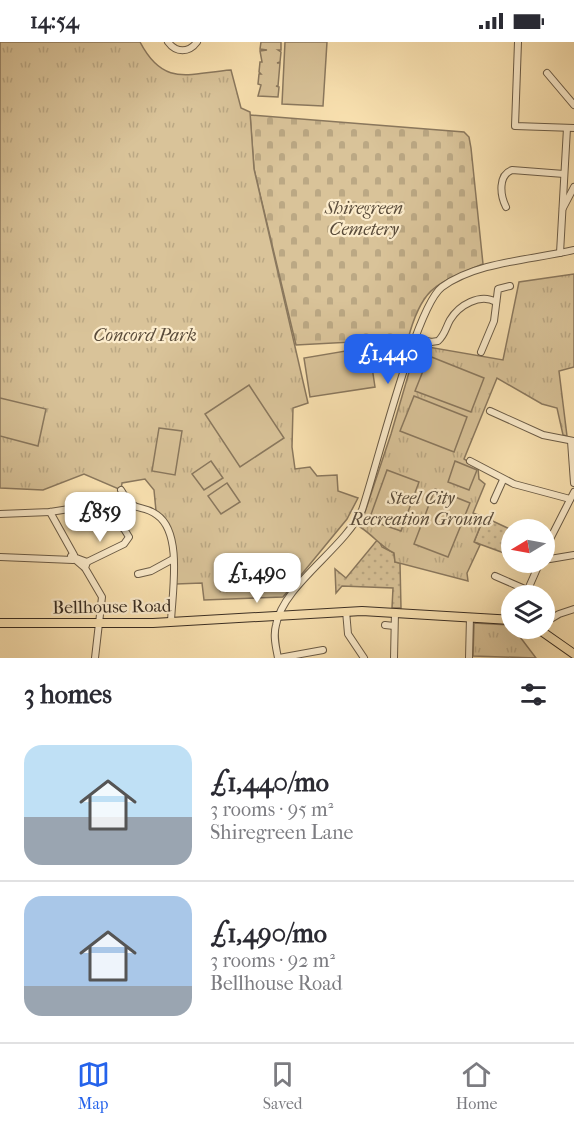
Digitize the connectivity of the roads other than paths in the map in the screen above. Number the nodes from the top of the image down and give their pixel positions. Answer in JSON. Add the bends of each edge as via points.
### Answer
{"nodes":[{"id":1,"x":168,"y":42,"type":"edge"},
{"id":2,"x":197,"y":42,"type":"edge"},
{"id":3,"x":518,"y":42,"type":"edge"},
{"id":4,"x":547,"y":72,"type":"dead end"},
{"id":5,"x":574,"y":105,"type":"edge"},
{"id":6,"x":570,"y":128,"type":"edge"},
{"id":7,"x":564,"y":174,"type":"junction"},
{"id":8,"x":574,"y":187,"type":"edge"},
{"id":9,"x":506,"y":207,"type":"dead end"},
{"id":10,"x":562,"y":208,"type":"junction"},
{"id":11,"x":574,"y":250,"type":"edge"},
{"id":12,"x":560,"y":253,"type":"junction"},
{"id":13,"x":510,"y":286,"type":"dead end"},
{"id":14,"x":496,"y":302,"type":"junction"},
{"id":15,"x":415,"y":338,"type":"junction"},
{"id":16,"x":481,"y":352,"type":"dead end"},
{"id":17,"x":490,"y":411,"type":"dead end"},
{"id":18,"x":572,"y":441,"type":"edge"},
{"id":19,"x":470,"y":461,"type":"dead end"},
{"id":20,"x":503,"y":480,"type":"junction"},
{"id":21,"x":574,"y":483,"type":"edge"},
{"id":22,"x":121,"y":490,"type":"dead end"},
{"id":23,"x":574,"y":492,"type":"edge"},
{"id":24,"x":570,"y":499,"type":"junction"},
{"id":25,"x":494,"y":500,"type":"dead end"},
{"id":26,"x":50,"y":512,"type":"junction"},
{"id":27,"x":0,"y":514,"type":"edge"},
{"id":28,"x":555,"y":529,"type":"edge"},
{"id":29,"x":574,"y":555,"type":"edge"},
{"id":30,"x":0,"y":557,"type":"edge"},
{"id":31,"x":73,"y":557,"type":"junction"},
{"id":32,"x":555,"y":558,"type":"edge"},
{"id":33,"x":173,"y":559,"type":"junction"},
{"id":34,"x":86,"y":565,"type":"junction"},
{"id":35,"x":138,"y":574,"type":"dead end"},
{"id":36,"x":495,"y":576,"type":"dead end"},
{"id":37,"x":511,"y":585,"type":"edge"},
{"id":38,"x":574,"y":609,"type":"edge"},
{"id":39,"x":346,"y":611,"type":"junction"},
{"id":40,"x":395,"y":612,"type":"junction"},
{"id":41,"x":279,"y":615,"type":"junction"},
{"id":42,"x":555,"y":616,"type":"edge"},
{"id":43,"x":470,"y":617,"type":"junction"},
{"id":44,"x":501,"y":619,"type":"edge"},
{"id":45,"x":171,"y":622,"type":"junction"},
{"id":46,"x":0,"y":623,"type":"edge"},
{"id":47,"x":100,"y":623,"type":"junction"},
{"id":48,"x":385,"y":625,"type":"dead end"},
{"id":49,"x":394,"y":626,"type":"junction"},
{"id":50,"x":552,"y":639,"type":"edge"},
{"id":51,"x":319,"y":648,"type":"dead end"},
{"id":52,"x":574,"y":654,"type":"edge"},
{"id":53,"x":95,"y":658,"type":"edge"},
{"id":54,"x":278,"y":658,"type":"edge"},
{"id":55,"x":364,"y":658,"type":"edge"},
{"id":56,"x":394,"y":658,"type":"edge"},
{"id":57,"x":470,"y":658,"type":"edge"}],
"edges":[{"from":1,"to":2,"type":"street","via":[[172,48],[181,50]]},
{"from":3,"to":6,"type":"street","via":[[515,126]]},
{"from":4,"to":5,"type":"street"},
{"from":6,"to":7,"type":"street"},
{"from":7,"to":9,"type":"street","via":[[509,171],[502,180]]},
{"from":7,"to":10,"type":"street"},
{"from":8,"to":10,"type":"street"},
{"from":10,"to":12,"type":"street"},
{"from":11,"to":12,"type":"street"},
{"from":12,"to":15,"type":"street","via":[[512,261],[443,287]]},
{"from":13,"to":14,"type":"street","via":[[498,289]]},
{"from":14,"to":15,"type":"street","via":[[482,298],[463,306],[450,319],[438,341]]},
{"from":14,"to":16,"type":"street","via":[[494,321]]},
{"from":15,"to":41,"type":"street","via":[[359,517]]},
{"from":17,"to":18,"type":"street","via":[[543,435]]},
{"from":18,"to":21,"type":"street"},
{"from":19,"to":20,"type":"street"},
{"from":20,"to":24,"type":"street"},
{"from":20,"to":25,"type":"street"},
{"from":22,"to":33,"type":"street","via":[[134,508],[150,511],[165,522],[173,542]]},
{"from":23,"to":24,"type":"street"},
{"from":24,"to":28,"type":"street"},
{"from":26,"to":27,"type":"street"},
{"from":26,"to":31,"type":"street"},
{"from":26,"to":34,"type":"street","via":[[91,507],[124,529],[129,537],[124,544]]},
{"from":29,"to":32,"type":"street"},
{"from":30,"to":31,"type":"street"},
{"from":31,"to":34,"type":"street"},
{"from":33,"to":35,"type":"street","via":[[148,573]]},
{"from":33,"to":45,"type":"street"},
{"from":34,"to":47,"type":"street","via":[[102,597]]},
{"from":36,"to":37,"type":"street"},
{"from":38,"to":42,"type":"street"},
{"from":39,"to":40,"type":"main road","name":"Bellhouse Road"},
{"from":39,"to":41,"type":"main road","name":"Bellhouse Road"},
{"from":39,"to":55,"type":"street","via":[[349,637]]},
{"from":40,"to":43,"type":"main road","name":"Bellhouse Road"},
{"from":40,"to":49,"type":"street"},
{"from":41,"to":45,"type":"main road","name":"Bellhouse Road"},
{"from":41,"to":54,"type":"street","via":[[275,632]]},
{"from":43,"to":44,"type":"main road","name":"Bellhouse Road"},
{"from":43,"to":57,"type":"street"},
{"from":45,"to":47,"type":"main road","name":"Bellhouse Road"},
{"from":46,"to":47,"type":"main road","name":"Bellhouse Road"},
{"from":47,"to":53,"type":"street"},
{"from":48,"to":49,"type":"street"},
{"from":49,"to":56,"type":"street"},
{"from":50,"to":52,"type":"main road"},
{"from":51,"to":54,"type":"street"}]}
